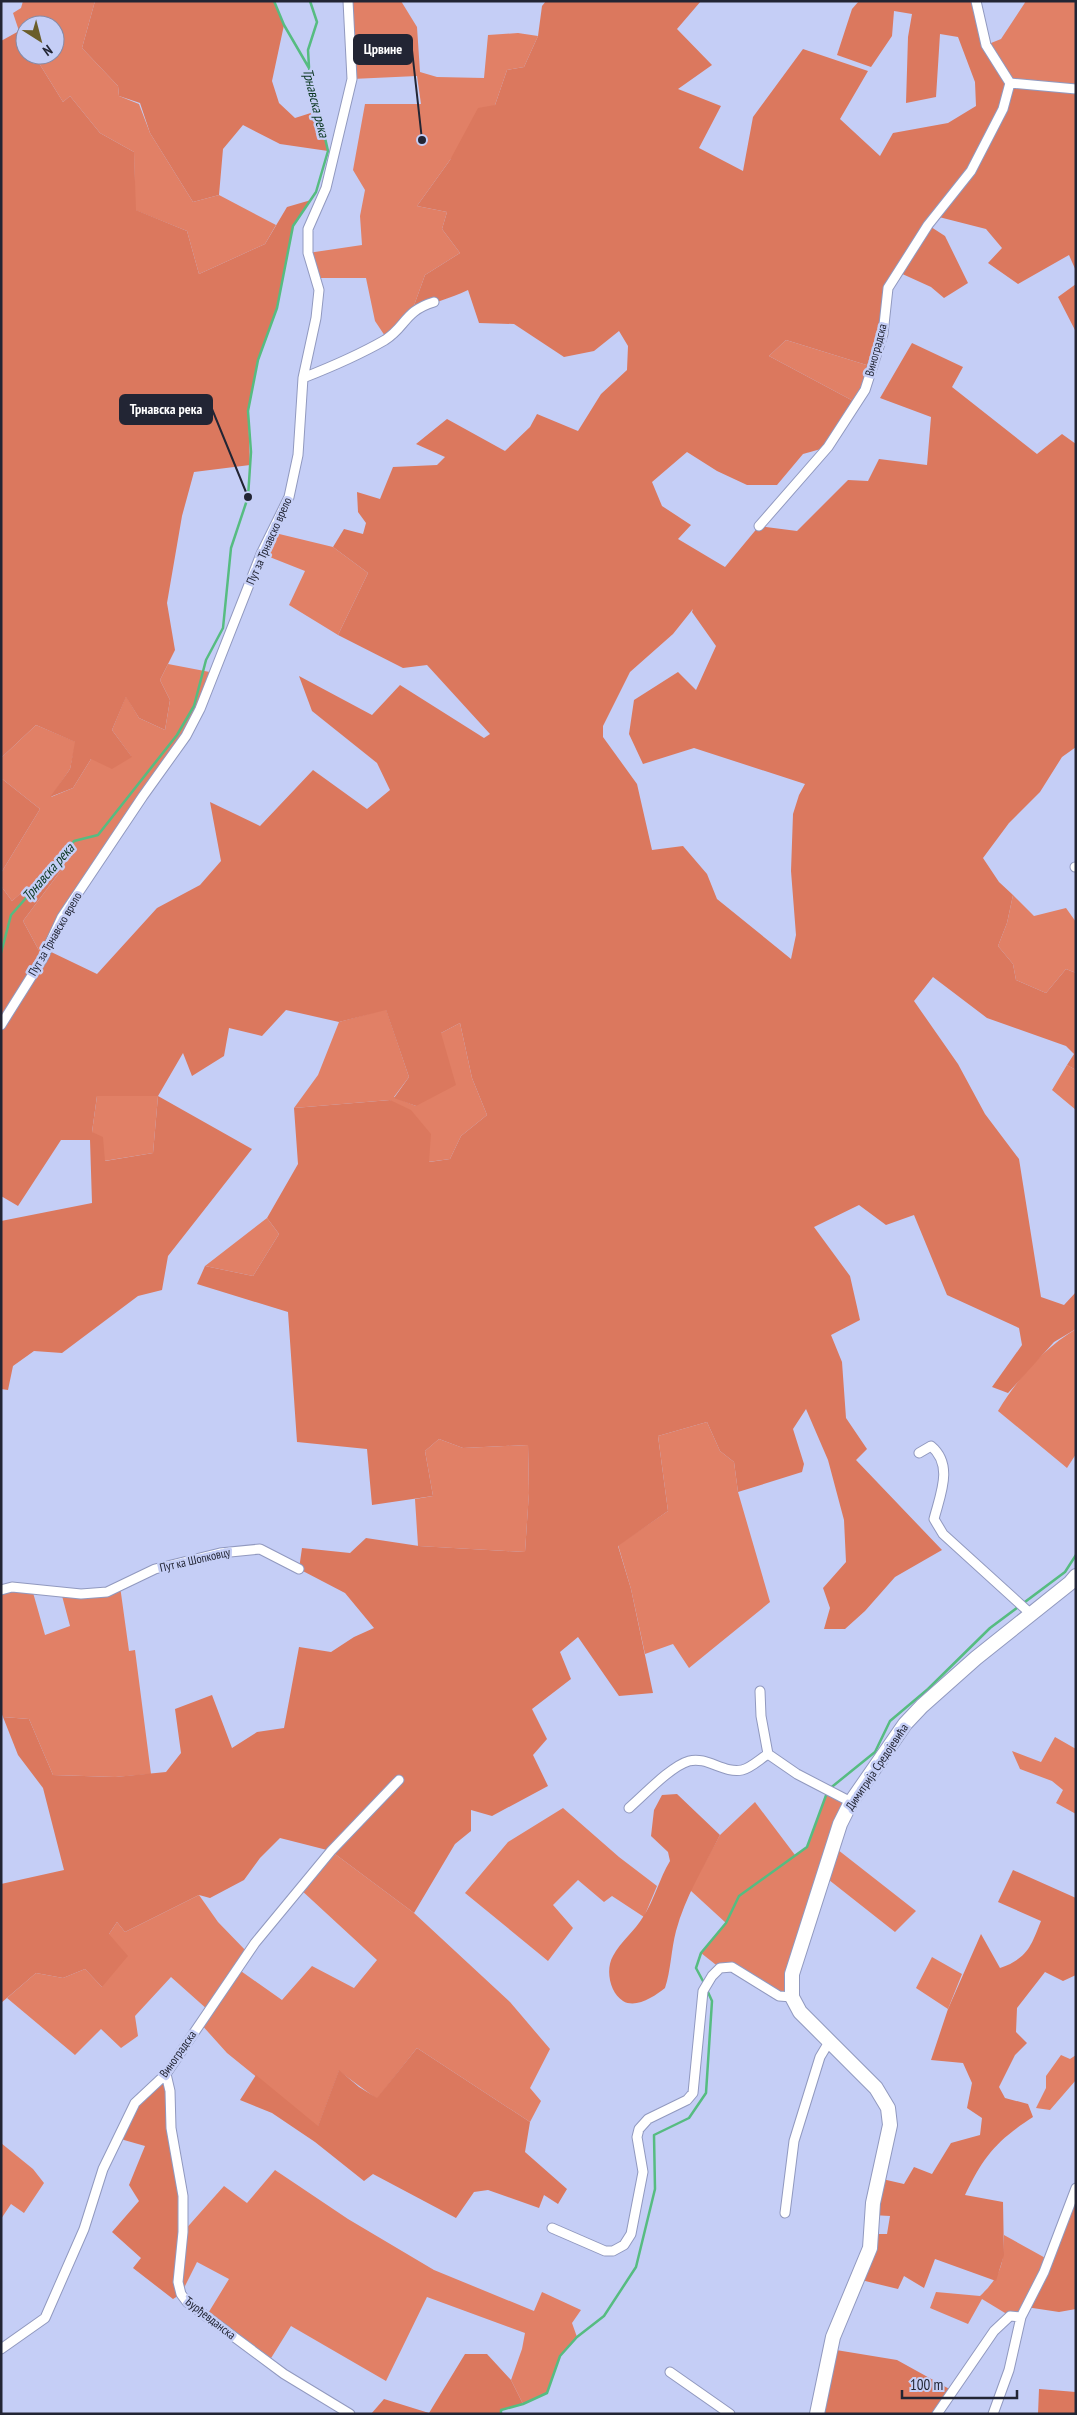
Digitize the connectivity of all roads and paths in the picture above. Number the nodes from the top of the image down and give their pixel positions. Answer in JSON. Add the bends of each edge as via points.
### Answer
{"nodes":[{"id":1,"x":348,"y":1,"type":"edge"},
{"id":2,"x":976,"y":1,"type":"edge"},
{"id":3,"x":1010,"y":83,"type":"junction"},
{"id":4,"x":1076,"y":89,"type":"edge"},
{"id":5,"x":434,"y":302,"type":"dead end"},
{"id":6,"x":303,"y":378,"type":"junction"},
{"id":7,"x":759,"y":526,"type":"dead end"},
{"id":8,"x":1,"y":1025,"type":"edge"},
{"id":9,"x":919,"y":1453,"type":"dead end"},
{"id":10,"x":299,"y":1568,"type":"dead end"},
{"id":11,"x":1076,"y":1576,"type":"edge"},
{"id":12,"x":1,"y":1590,"type":"edge"},
{"id":13,"x":1031,"y":1614,"type":"junction"},
{"id":14,"x":760,"y":1691,"type":"dead end"},
{"id":15,"x":768,"y":1754,"type":"junction"},
{"id":16,"x":399,"y":1780,"type":"dead end"},
{"id":17,"x":851,"y":1802,"type":"junction"},
{"id":18,"x":629,"y":1808,"type":"dead end"},
{"id":19,"x":792,"y":1997,"type":"junction"},
{"id":20,"x":829,"y":2042,"type":"junction"},
{"id":21,"x":166,"y":2074,"type":"junction"},
{"id":22,"x":1076,"y":2188,"type":"edge"},
{"id":23,"x":785,"y":2213,"type":"dead end"},
{"id":24,"x":552,"y":2228,"type":"dead end"},
{"id":25,"x":1021,"y":2317,"type":"junction"},
{"id":26,"x":1,"y":2349,"type":"edge"},
{"id":27,"x":670,"y":2372,"type":"dead end"},
{"id":28,"x":350,"y":2414,"type":"edge"},
{"id":29,"x":730,"y":2414,"type":"edge"},
{"id":30,"x":817,"y":2414,"type":"edge"},
{"id":31,"x":937,"y":2414,"type":"edge"},
{"id":32,"x":992,"y":2414,"type":"edge"}],
"edges":[{"from":1,"to":6,"type":"street","name":"Пут за Трнавско врело","via":[[352,79],[326,188],[308,229],[308,253],[319,290]]},
{"from":2,"to":3,"type":"street","via":[[986,44]]},
{"from":3,"to":4,"type":"street"},
{"from":3,"to":7,"type":"street","name":"Виноградска","via":[[1003,110],[971,171],[928,225],[888,288],[883,334],[865,390],[828,447]]},
{"from":5,"to":6,"type":"street","via":[[412,311],[387,339]]},
{"from":6,"to":8,"type":"street","name":"Пут за Трнавско врело","via":[[298,455],[289,497],[262,554],[200,710],[186,736],[62,917],[43,958]]},
{"from":9,"to":13,"type":"street","via":[[931,1446],[940,1453],[945,1473],[934,1520],[943,1534]]},
{"from":10,"to":12,"type":"street","name":"Пут ка Шопковцу","via":[[260,1548],[220,1553],[155,1569],[107,1592],[81,1594],[12,1587]]},
{"from":11,"to":13,"type":"street","name":"Димитрија Средојевића"},
{"from":13,"to":17,"type":"street","name":"Димитрија Средојевића","via":[[976,1658],[904,1724]]},
{"from":14,"to":15,"type":"street","via":[[760,1716]]},
{"from":15,"to":17,"type":"street","via":[[797,1774]]},
{"from":15,"to":18,"type":"street","via":[[740,1771],[690,1760]]},
{"from":16,"to":21,"type":"street","name":"Виноградска","via":[[331,1851],[255,1943]]},
{"from":17,"to":19,"type":"street","name":"Димитрија Средојевића","via":[[840,1824],[792,1974]]},
{"from":19,"to":20,"type":"street","via":[[800,2012]]},
{"from":19,"to":24,"type":"street","via":[[779,1996],[732,1967],[725,1966],[716,1971],[703,1991],[693,2093],[687,2100],[648,2119],[639,2129],[637,2137],[643,2172],[629,2240],[618,2249],[605,2251]]},
{"from":20,"to":23,"type":"street","via":[[820,2057],[794,2141]]},
{"from":20,"to":30,"type":"street","via":[[881,2095],[888,2108],[890,2124],[873,2203],[870,2248],[833,2337]]},
{"from":21,"to":26,"type":"street","name":"Виноградска","via":[[135,2103],[117,2138],[102,2169],[84,2229],[45,2318]]},
{"from":21,"to":28,"type":"street","name":"Ђурђевданска","via":[[171,2128],[183,2196],[180,2294],[284,2374]]},
{"from":22,"to":25,"type":"street","via":[[1044,2272]]},
{"from":25,"to":31,"type":"street","via":[[1010,2316],[994,2331]]},
{"from":25,"to":32,"type":"street","via":[[1009,2370]]},
{"from":27,"to":29,"type":"street"}]}
